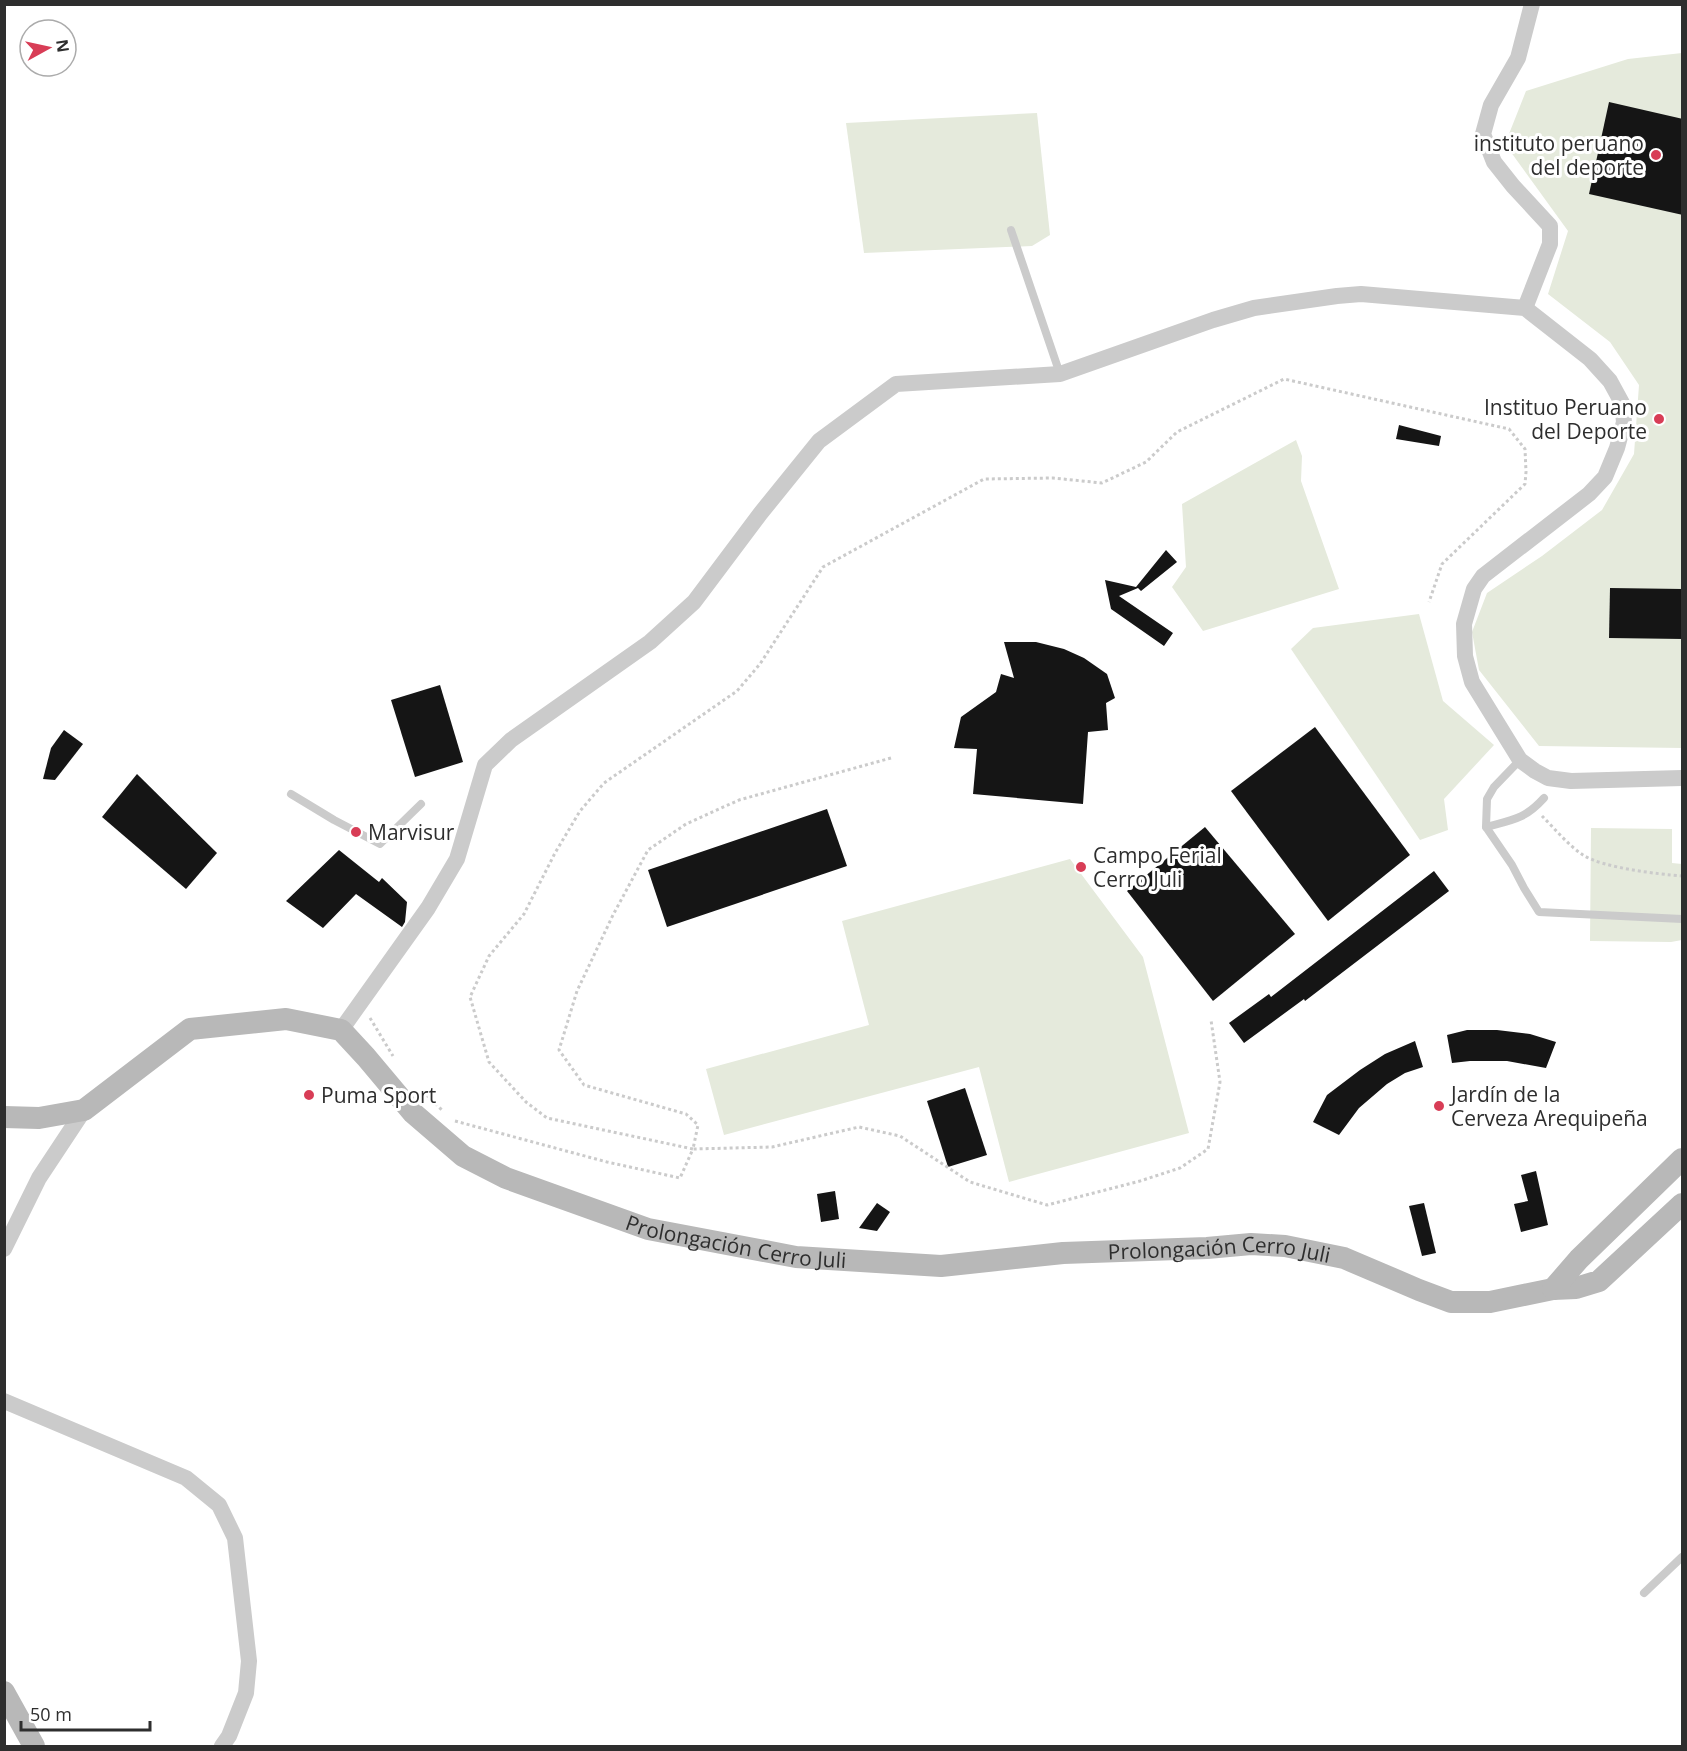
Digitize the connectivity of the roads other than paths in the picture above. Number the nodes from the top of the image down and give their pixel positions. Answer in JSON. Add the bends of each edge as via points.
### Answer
{"nodes":[{"id":1,"x":1532,"y":4,"type":"edge"},
{"id":2,"x":1011,"y":230,"type":"dead end"},
{"id":3,"x":1525,"y":308,"type":"junction"},
{"id":4,"x":1060,"y":374,"type":"junction"},
{"id":5,"x":1520,"y":760,"type":"junction"},
{"id":6,"x":1683,"y":778,"type":"edge"},
{"id":7,"x":291,"y":794,"type":"dead end"},
{"id":8,"x":1544,"y":798,"type":"dead end"},
{"id":9,"x":421,"y":804,"type":"dead end"},
{"id":10,"x":1486,"y":827,"type":"junction"},
{"id":11,"x":1683,"y":919,"type":"edge"},
{"id":12,"x":341,"y":1030,"type":"junction"},
{"id":13,"x":84,"y":1110,"type":"junction"},
{"id":14,"x":4,"y":1117,"type":"edge"},
{"id":15,"x":1683,"y":1159,"type":"edge"},
{"id":16,"x":1683,"y":1204,"type":"edge"},
{"id":17,"x":4,"y":1249,"type":"edge"},
{"id":18,"x":1553,"y":1289,"type":"junction"},
{"id":19,"x":4,"y":1401,"type":"edge"},
{"id":20,"x":1683,"y":1557,"type":"edge"},
{"id":21,"x":1644,"y":1593,"type":"dead end"},
{"id":22,"x":4,"y":1692,"type":"edge"},
{"id":23,"x":34,"y":1746,"type":"edge"},
{"id":24,"x":222,"y":1746,"type":"edge"}],
"edges":[{"from":1,"to":3,"type":"street","via":[[1518,58],[1491,105],[1483,134],[1494,162],[1550,226],[1550,244]]},
{"from":2,"to":4,"type":"lane"},
{"from":3,"to":4,"type":"street","via":[[1361,294],[1254,308]]},
{"from":3,"to":5,"type":"street","via":[[1590,359],[1611,381],[1622,403],[1623,422],[1605,477],[1589,494],[1483,576],[1467,611],[1465,656],[1472,682]]},
{"from":4,"to":12,"type":"street","via":[[896,384],[819,441],[694,602],[650,642],[512,740],[485,765],[457,860],[428,908]]},
{"from":5,"to":6,"type":"street","via":[[1548,778],[1571,781]]},
{"from":5,"to":10,"type":"lane","via":[[1487,800]]},
{"from":7,"to":9,"type":"lane","via":[[380,844]]},
{"from":8,"to":10,"type":"lane","via":[[1522,817]]},
{"from":10,"to":11,"type":"lane","via":[[1539,912]]},
{"from":12,"to":13,"type":"street","via":[[286,1019],[190,1029]]},
{"from":12,"to":18,"type":"street","name":"Prolongación Cerro Juli","via":[[412,1113],[463,1156],[506,1178],[648,1229],[796,1257],[941,1266],[1063,1253],[1251,1244],[1285,1246],[1344,1258],[1451,1302],[1490,1302]]},
{"from":13,"to":14,"type":"street","via":[[39,1118]]},
{"from":13,"to":17,"type":"street","via":[[39,1178]]},
{"from":15,"to":18,"type":"street","via":[[1579,1258]]},
{"from":16,"to":18,"type":"street","name":"Prolongación Cerro Juli","via":[[1599,1281]]},
{"from":19,"to":24,"type":"street","via":[[186,1478],[219,1505],[235,1538],[249,1661],[246,1693]]},
{"from":20,"to":21,"type":"lane"},
{"from":22,"to":23,"type":"street"}]}
